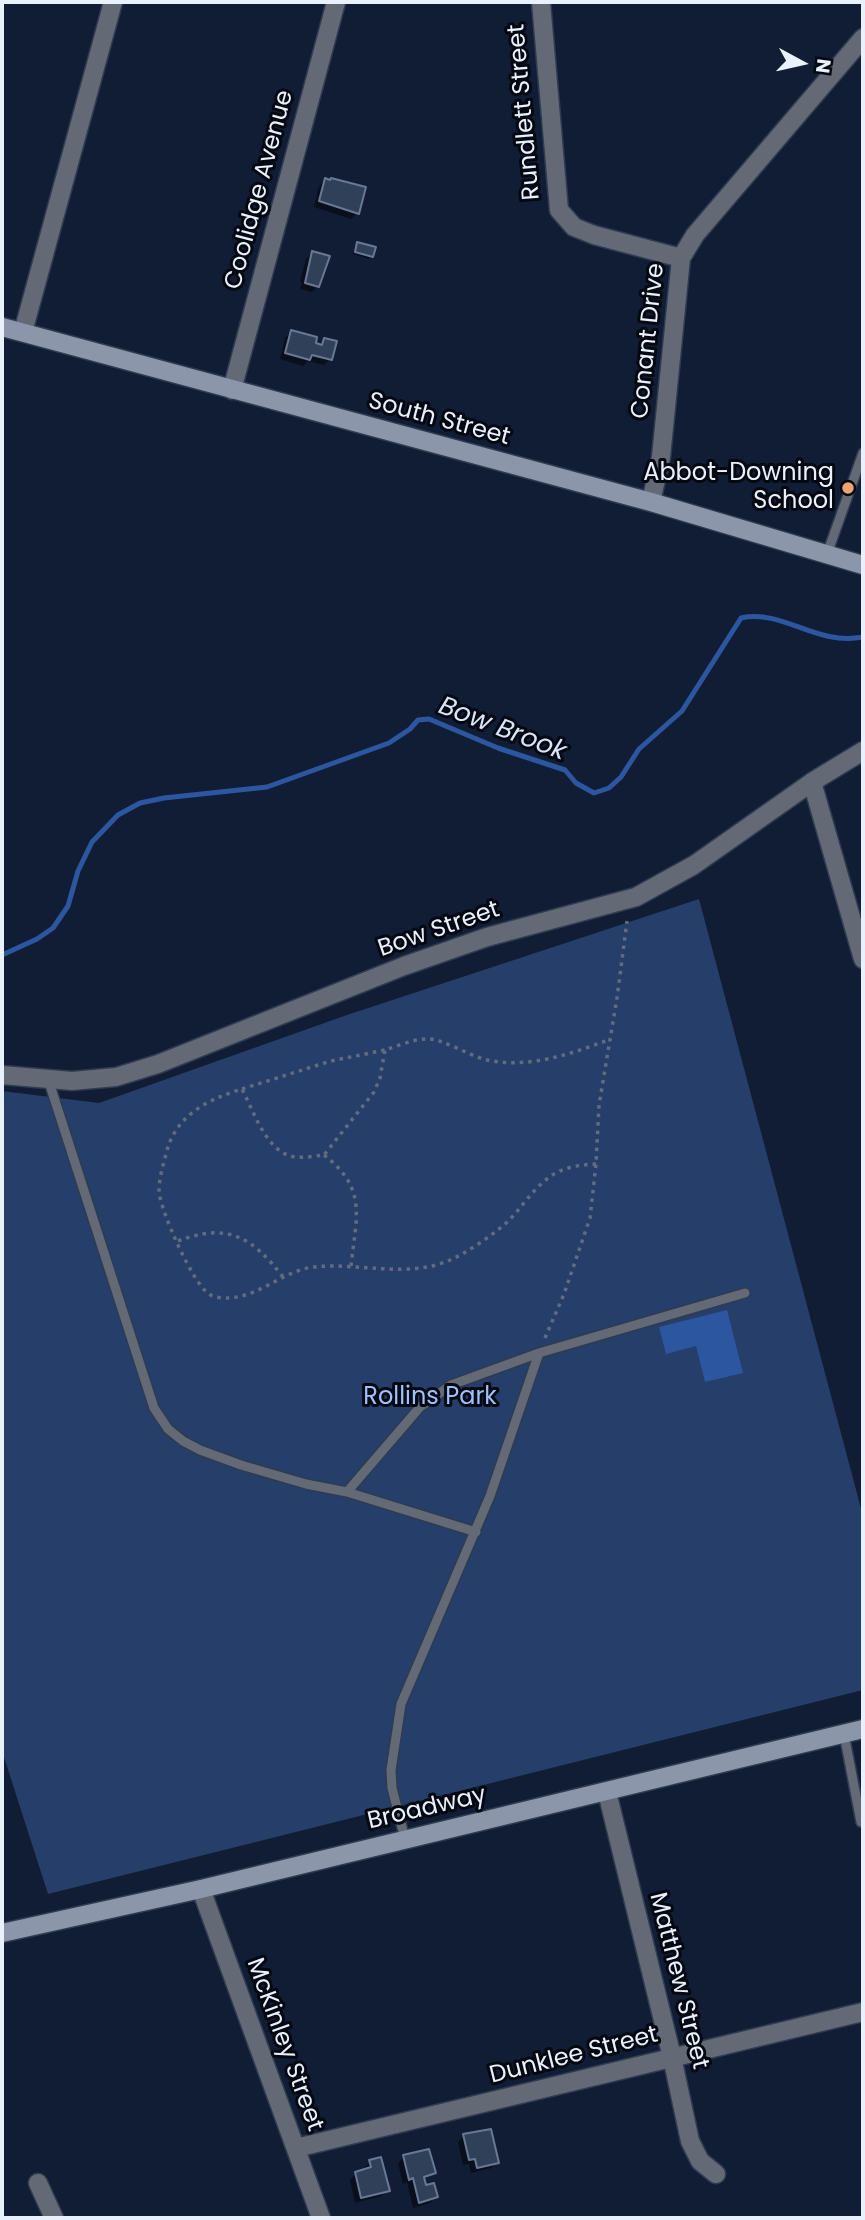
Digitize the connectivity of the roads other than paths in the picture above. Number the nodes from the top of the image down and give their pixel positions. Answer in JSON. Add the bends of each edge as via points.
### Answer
{"nodes":[{"id":1,"x":113,"y":2,"type":"edge"},
{"id":2,"x":336,"y":2,"type":"edge"},
{"id":3,"x":541,"y":2,"type":"edge"},
{"id":4,"x":863,"y":38,"type":"edge"},
{"id":5,"x":681,"y":258,"type":"junction"},
{"id":6,"x":2,"y":327,"type":"edge"},
{"id":7,"x":23,"y":332,"type":"junction"},
{"id":8,"x":232,"y":390,"type":"junction"},
{"id":9,"x":862,"y":455,"type":"edge"},
{"id":10,"x":651,"y":502,"type":"junction"},
{"id":11,"x":827,"y":554,"type":"junction"},
{"id":12,"x":863,"y":565,"type":"edge"},
{"id":13,"x":863,"y":751,"type":"edge"},
{"id":14,"x":812,"y":782,"type":"junction"},
{"id":15,"x":863,"y":959,"type":"edge"},
{"id":16,"x":2,"y":1075,"type":"edge"},
{"id":17,"x":48,"y":1079,"type":"junction"},
{"id":18,"x":745,"y":1293,"type":"dead end"},
{"id":19,"x":538,"y":1353,"type":"junction"},
{"id":20,"x":347,"y":1492,"type":"junction"},
{"id":21,"x":476,"y":1532,"type":"junction"},
{"id":22,"x":863,"y":1729,"type":"edge"},
{"id":23,"x":844,"y":1734,"type":"junction"},
{"id":24,"x":607,"y":1792,"type":"junction"},
{"id":25,"x":861,"y":1822,"type":"dead end"},
{"id":26,"x":405,"y":1839,"type":"junction"},
{"id":27,"x":201,"y":1889,"type":"junction"},
{"id":28,"x":2,"y":1933,"type":"edge"},
{"id":29,"x":863,"y":2012,"type":"edge"},
{"id":30,"x":672,"y":2057,"type":"junction"},
{"id":31,"x":296,"y":2148,"type":"junction"},
{"id":32,"x":716,"y":2174,"type":"dead end"},
{"id":33,"x":38,"y":2183,"type":"dead end"},
{"id":34,"x":54,"y":2218,"type":"edge"},
{"id":35,"x":321,"y":2218,"type":"edge"}],
"edges":[{"from":1,"to":7,"type":"street"},
{"from":2,"to":8,"type":"street","name":"Coolidge Avenue"},
{"from":3,"to":5,"type":"street","name":"Rundlett Street","via":[[558,210],[574,226],[594,235]]},
{"from":4,"to":5,"type":"street","name":"Conant Drive","via":[[695,234]]},
{"from":5,"to":10,"type":"street","name":"Conant Drive","via":[[661,457]]},
{"from":6,"to":7,"type":"main road","name":"South Street"},
{"from":7,"to":8,"type":"main road","name":"South Street"},
{"from":8,"to":10,"type":"main road","name":"South Street"},
{"from":9,"to":11,"type":"lane"},
{"from":10,"to":11,"type":"main road","name":"South Street"},
{"from":11,"to":12,"type":"main road","name":"South Street"},
{"from":13,"to":14,"type":"street","name":"Bow Street"},
{"from":14,"to":15,"type":"street"},
{"from":14,"to":17,"type":"street","name":"Bow Street","via":[[694,865],[636,897],[487,937],[116,1077],[72,1082]]},
{"from":16,"to":17,"type":"street","name":"Bow Street"},
{"from":17,"to":20,"type":"lane","via":[[154,1408],[169,1429],[200,1450],[241,1465]]},
{"from":18,"to":19,"type":"lane"},
{"from":19,"to":20,"type":"lane","via":[[451,1385],[420,1407]]},
{"from":19,"to":21,"type":"lane"},
{"from":20,"to":21,"type":"lane"},
{"from":21,"to":26,"type":"lane","via":[[401,1704],[391,1770]]},
{"from":22,"to":23,"type":"main road","name":"Broadway"},
{"from":23,"to":24,"type":"main road","name":"Broadway"},
{"from":23,"to":25,"type":"lane"},
{"from":24,"to":26,"type":"main road","name":"Broadway"},
{"from":24,"to":30,"type":"street","name":"Matthew Street"},
{"from":26,"to":27,"type":"main road","name":"Broadway"},
{"from":27,"to":28,"type":"main road","name":"Broadway"},
{"from":27,"to":31,"type":"street","name":"McKinley Street"},
{"from":29,"to":30,"type":"street","name":"Dunklee Street"},
{"from":30,"to":31,"type":"street","name":"Dunklee Street"},
{"from":30,"to":32,"type":"street","name":"Matthew Street","via":[[690,2141],[700,2161]]},
{"from":31,"to":35,"type":"street","name":"McKinley Street"},
{"from":33,"to":34,"type":"street"}]}
